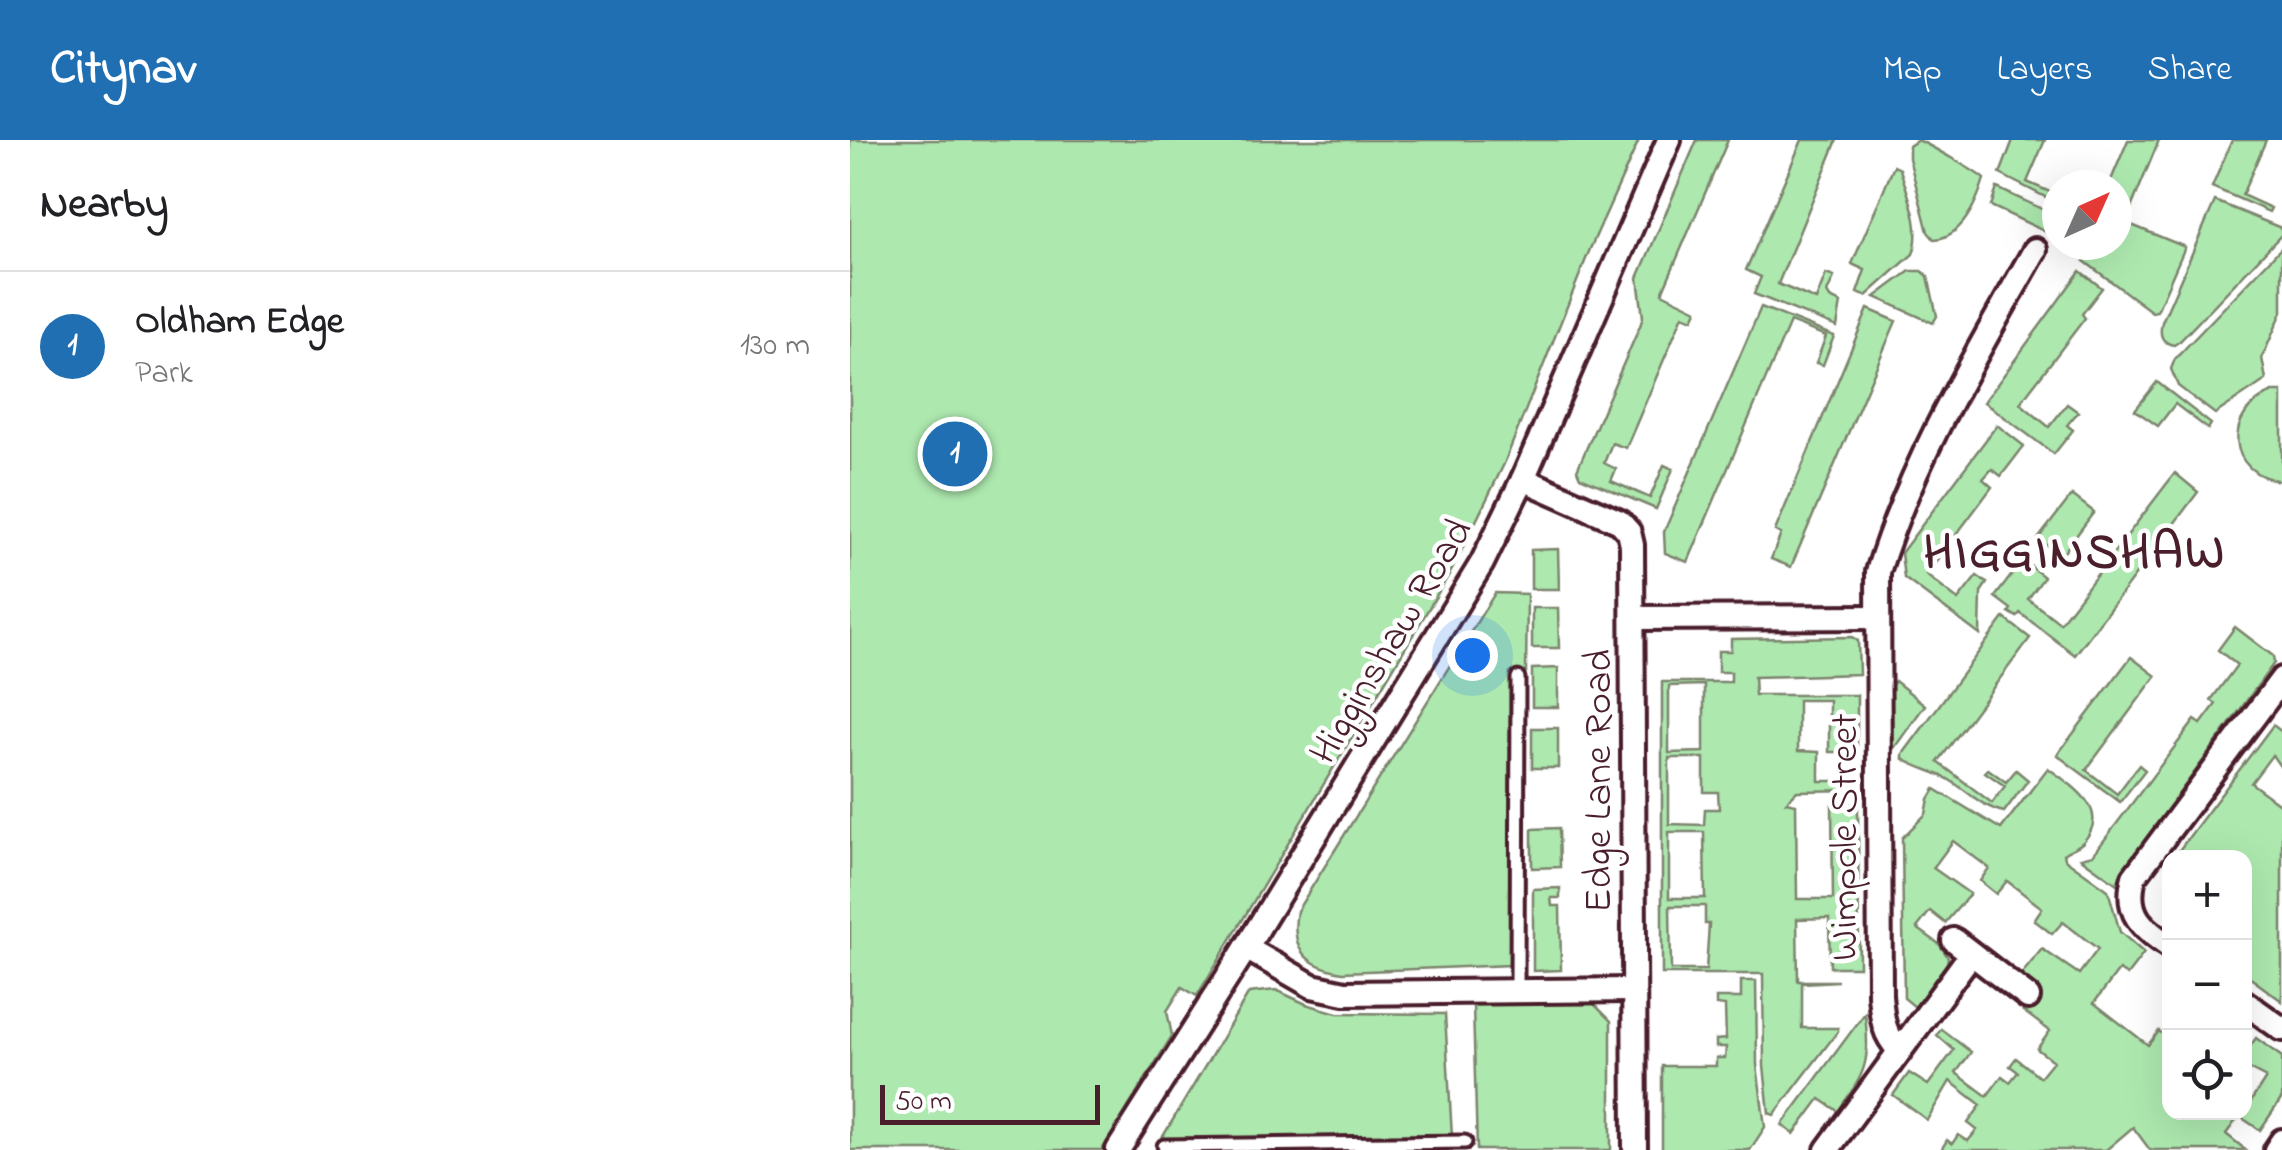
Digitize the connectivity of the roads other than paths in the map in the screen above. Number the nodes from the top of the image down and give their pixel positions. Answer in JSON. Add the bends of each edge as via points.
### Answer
{"nodes":[{"id":1,"x":1669,"y":140,"type":"edge"},
{"id":2,"x":2035,"y":250,"type":"dead end"},
{"id":3,"x":1524,"y":479,"type":"junction"},
{"id":4,"x":1878,"y":617,"type":"junction"},
{"id":5,"x":1634,"y":618,"type":"junction"},
{"id":6,"x":1518,"y":678,"type":"dead end"},
{"id":7,"x":2282,"y":679,"type":"edge"},
{"id":8,"x":2162,"y":941,"type":"edge"},
{"id":9,"x":1246,"y":948,"type":"junction"},
{"id":10,"x":1517,"y":990,"type":"junction"},
{"id":11,"x":1632,"y":990,"type":"junction"},
{"id":12,"x":2028,"y":997,"type":"dead end"},
{"id":13,"x":2252,"y":1008,"type":"edge"},
{"id":14,"x":2282,"y":1029,"type":"edge"},
{"id":15,"x":1899,"y":1050,"type":"junction"},
{"id":16,"x":2282,"y":1141,"type":"edge"},
{"id":17,"x":1465,"y":1142,"type":"dead end"},
{"id":18,"x":1164,"y":1146,"type":"dead end"},
{"id":19,"x":1118,"y":1150,"type":"edge"},
{"id":20,"x":1635,"y":1150,"type":"edge"},
{"id":21,"x":1827,"y":1150,"type":"edge"},
{"id":22,"x":2276,"y":1150,"type":"edge"}],
"edges":[{"from":1,"to":3,"type":"street","name":"Higginshaw Road"},
{"from":2,"to":4,"type":"street","name":"Wimpole Street","via":[[1971,364],[1890,534],[1878,572]]},
{"from":3,"to":5,"type":"street","name":"Edge Lane Road","via":[[1602,512],[1629,532]]},
{"from":3,"to":9,"type":"street","name":"Higginshaw Road","via":[[1482,562]]},
{"from":4,"to":5,"type":"street"},
{"from":4,"to":15,"type":"street","name":"Wimpole Street","via":[[1880,995],[1884,1027]]},
{"from":5,"to":11,"type":"street","name":"Edge Lane Road"},
{"from":6,"to":10,"type":"lane"},
{"from":7,"to":8,"type":"street","via":[[2134,878],[2129,895],[2136,920]]},
{"from":9,"to":10,"type":"street","via":[[1312,986],[1345,993]]},
{"from":9,"to":19,"type":"street","name":"Higginshaw Road"},
{"from":10,"to":11,"type":"street"},
{"from":11,"to":20,"type":"street","name":"Edge Lane Road"},
{"from":12,"to":15,"type":"street","via":[[1963,947]]},
{"from":13,"to":14,"type":"street"},
{"from":15,"to":21,"type":"street"},
{"from":16,"to":22,"type":"street"},
{"from":17,"to":18,"type":"lane"}]}
